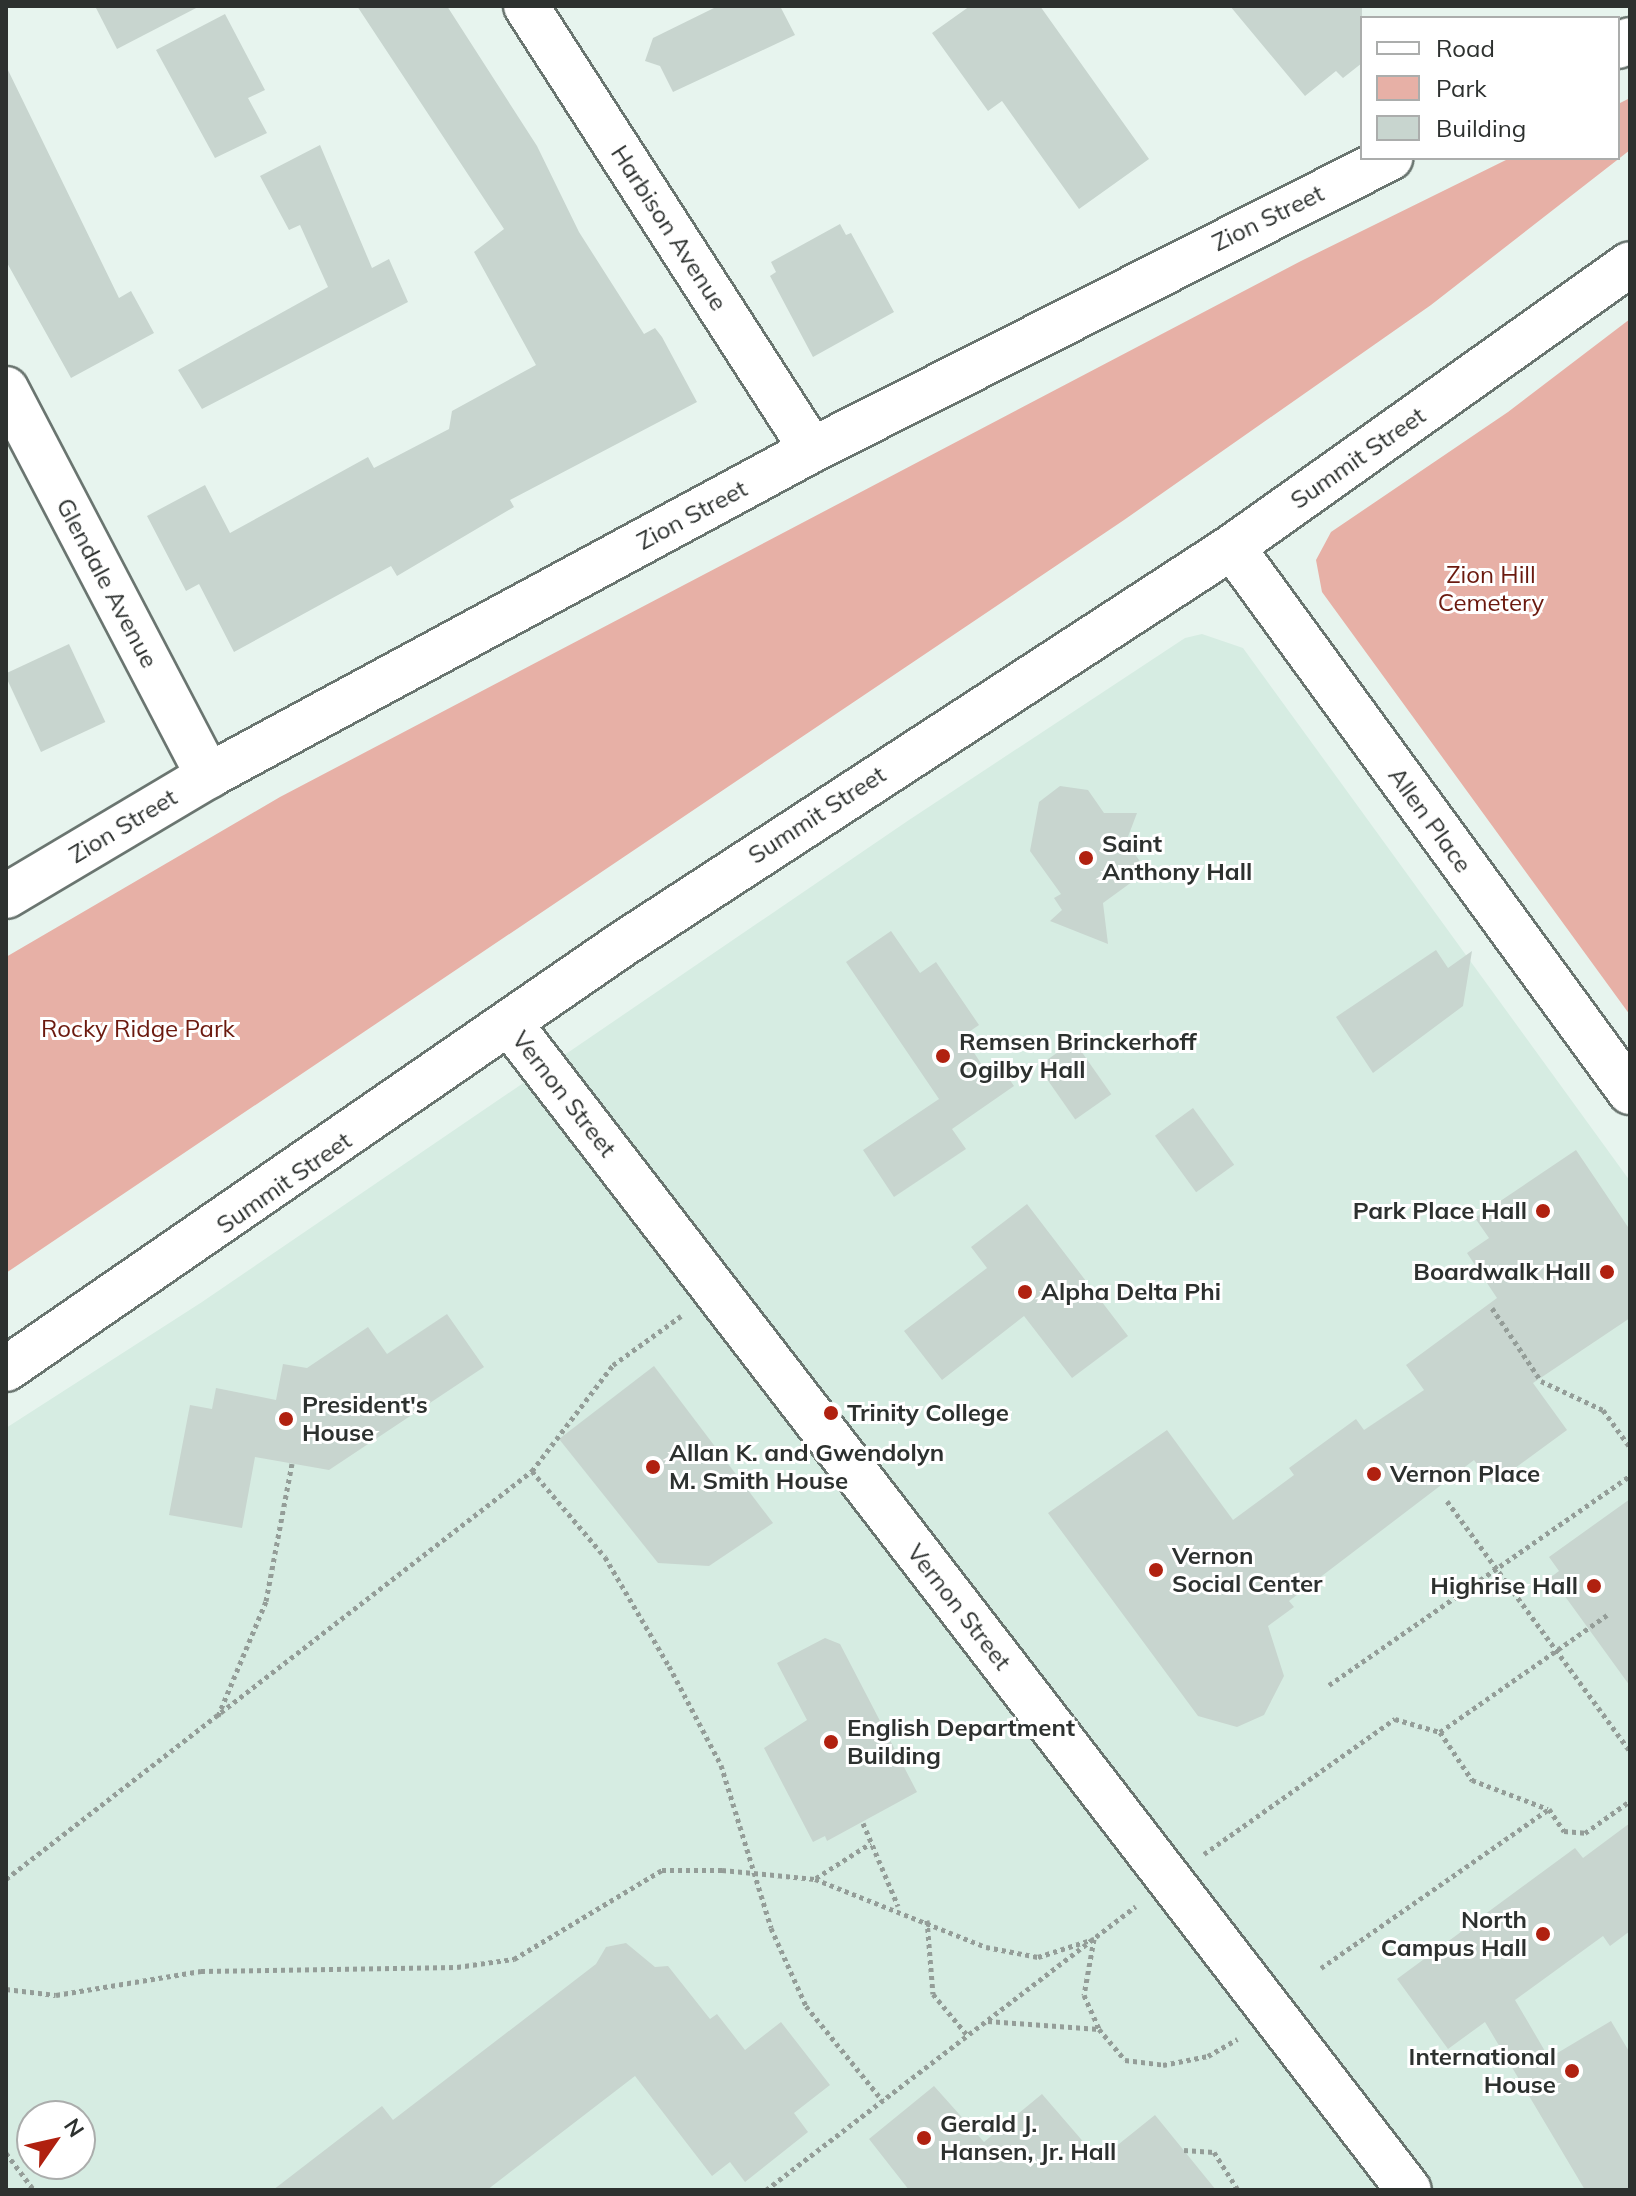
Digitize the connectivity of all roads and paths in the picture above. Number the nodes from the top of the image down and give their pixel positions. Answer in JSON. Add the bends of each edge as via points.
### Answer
{"nodes":[{"id":1,"x":526,"y":6,"type":"edge"},
{"id":2,"x":1386,"y":160,"type":"edge"},
{"id":3,"x":1630,"y":264,"type":"edge"},
{"id":4,"x":6,"y":389,"type":"edge"},
{"id":5,"x":812,"y":450,"type":"junction"},
{"id":6,"x":1232,"y":547,"type":"junction"},
{"id":7,"x":208,"y":776,"type":"junction"},
{"id":8,"x":6,"y":896,"type":"edge"},
{"id":9,"x":510,"y":1024,"type":"junction"},
{"id":10,"x":1630,"y":1092,"type":"edge"},
{"id":11,"x":1492,"y":1308,"type":"dead end"},
{"id":12,"x":683,"y":1315,"type":"dead end"},
{"id":13,"x":6,"y":1369,"type":"edge"},
{"id":14,"x":1630,"y":1447,"type":"edge"},
{"id":15,"x":292,"y":1463,"type":"dead end"},
{"id":16,"x":532,"y":1471,"type":"junction"},
{"id":17,"x":1630,"y":1476,"type":"edge"},
{"id":18,"x":1447,"y":1501,"type":"dead end"},
{"id":19,"x":1496,"y":1567,"type":"junction"},
{"id":20,"x":1607,"y":1615,"type":"dead end"},
{"id":21,"x":1556,"y":1650,"type":"junction"},
{"id":22,"x":1329,"y":1685,"type":"dead end"},
{"id":23,"x":218,"y":1717,"type":"junction"},
{"id":24,"x":1440,"y":1732,"type":"junction"},
{"id":25,"x":1630,"y":1751,"type":"edge"},
{"id":26,"x":1630,"y":1801,"type":"edge"},
{"id":27,"x":1549,"y":1809,"type":"junction"},
{"id":28,"x":863,"y":1823,"type":"dead end"},
{"id":29,"x":871,"y":1843,"type":"junction"},
{"id":30,"x":758,"y":1875,"type":"junction"},
{"id":31,"x":6,"y":1879,"type":"edge"},
{"id":32,"x":815,"y":1879,"type":"junction"},
{"id":33,"x":1170,"y":1881,"type":"junction"},
{"id":34,"x":898,"y":1907,"type":"junction"},
{"id":35,"x":927,"y":1919,"type":"junction"},
{"id":36,"x":1094,"y":1939,"type":"junction"},
{"id":37,"x":1321,"y":1968,"type":"dead end"},
{"id":38,"x":6,"y":1989,"type":"edge"},
{"id":39,"x":987,"y":2021,"type":"junction"},
{"id":40,"x":1099,"y":2029,"type":"junction"},
{"id":41,"x":1248,"y":2033,"type":"dead end"},
{"id":42,"x":968,"y":2036,"type":"junction"},
{"id":43,"x":883,"y":2101,"type":"junction"},
{"id":44,"x":1184,"y":2150,"type":"dead end"},
{"id":45,"x":6,"y":2153,"type":"edge"},
{"id":46,"x":34,"y":2190,"type":"edge"},
{"id":47,"x":766,"y":2190,"type":"edge"},
{"id":48,"x":1238,"y":2190,"type":"edge"},
{"id":49,"x":1409,"y":2190,"type":"edge"}],
"edges":[{"from":1,"to":5,"type":"street","name":"Harbison Avenue"},
{"from":2,"to":5,"type":"street","name":"Zion Street"},
{"from":3,"to":6,"type":"street","name":"Summit Street"},
{"from":4,"to":7,"type":"street","name":"Glendale Avenue"},
{"from":5,"to":7,"type":"street","name":"Zion Street"},
{"from":6,"to":9,"type":"street","name":"Summit Street","via":[[797,828]]},
{"from":6,"to":10,"type":"street","name":"Allen Place"},
{"from":7,"to":8,"type":"street","name":"Zion Street"},
{"from":9,"to":13,"type":"street","name":"Summit Street"},
{"from":9,"to":33,"type":"street","name":"Vernon Street"},
{"from":11,"to":14,"type":"path","via":[[1541,1381],[1603,1410]]},
{"from":12,"to":16,"type":"path","via":[[613,1365]]},
{"from":15,"to":23,"type":"path","via":[[266,1601]]},
{"from":16,"to":23,"type":"path"},
{"from":16,"to":30,"type":"path","via":[[605,1557],[669,1666],[721,1765]]},
{"from":17,"to":19,"type":"path"},
{"from":18,"to":19,"type":"path"},
{"from":19,"to":21,"type":"path"},
{"from":19,"to":22,"type":"path"},
{"from":20,"to":21,"type":"path"},
{"from":21,"to":24,"type":"path"},
{"from":21,"to":25,"type":"path"},
{"from":23,"to":31,"type":"path"},
{"from":24,"to":27,"type":"path","via":[[1472,1780]]},
{"from":24,"to":33,"type":"path","via":[[1395,1719]]},
{"from":26,"to":27,"type":"path","via":[[1585,1833],[1564,1831]]},
{"from":27,"to":37,"type":"path"},
{"from":28,"to":29,"type":"path"},
{"from":29,"to":32,"type":"path"},
{"from":29,"to":34,"type":"path"},
{"from":30,"to":32,"type":"path"},
{"from":30,"to":38,"type":"path","via":[[662,1870],[514,1959],[457,1967],[201,1971],[56,1995]]},
{"from":30,"to":43,"type":"path","via":[[771,1928],[806,2006]]},
{"from":32,"to":34,"type":"path"},
{"from":33,"to":36,"type":"path"},
{"from":33,"to":49,"type":"street","name":"Vernon Street"},
{"from":34,"to":35,"type":"path"},
{"from":35,"to":36,"type":"path","via":[[986,1947],[1038,1957]]},
{"from":35,"to":42,"type":"path","via":[[933,1994]]},
{"from":36,"to":39,"type":"path"},
{"from":36,"to":40,"type":"path","via":[[1084,1995]]},
{"from":39,"to":40,"type":"path"},
{"from":39,"to":42,"type":"path"},
{"from":40,"to":41,"type":"path","via":[[1125,2060],[1163,2065],[1208,2056]]},
{"from":42,"to":43,"type":"path"},
{"from":43,"to":47,"type":"path"},
{"from":44,"to":48,"type":"path","via":[[1214,2152]]},
{"from":45,"to":46,"type":"path"}]}
